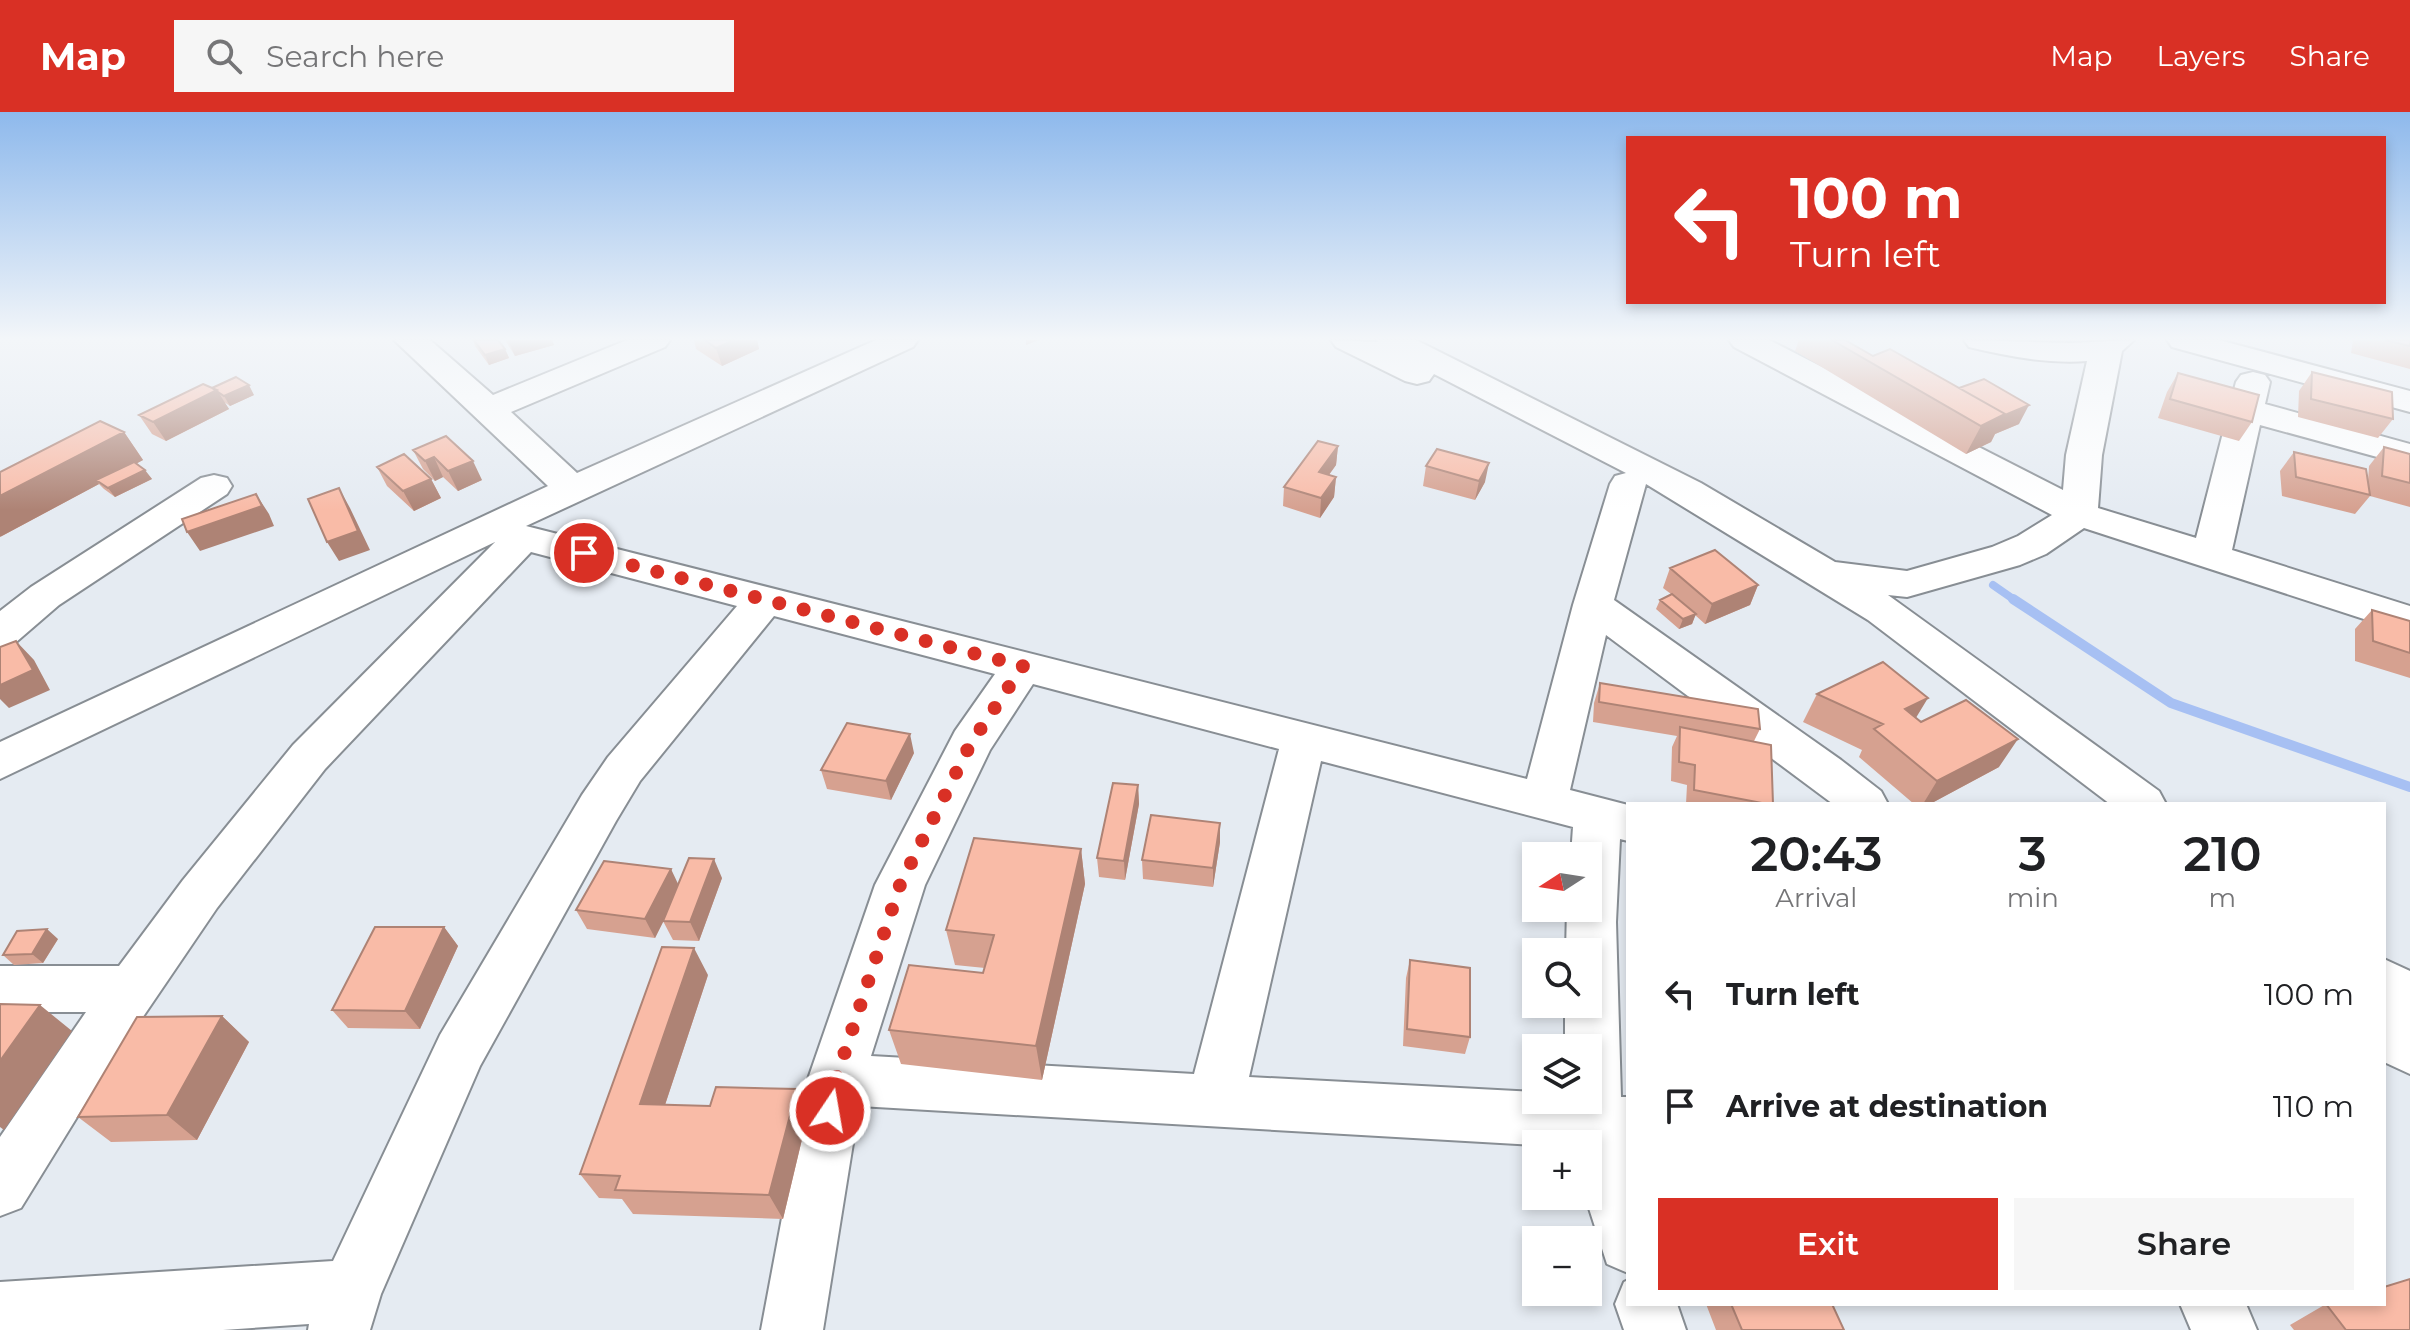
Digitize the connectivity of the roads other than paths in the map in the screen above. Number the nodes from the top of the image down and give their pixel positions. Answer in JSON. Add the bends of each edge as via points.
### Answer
{"nodes":[{"id":1,"x":475,"y":397,"type":"edge"},
{"id":2,"x":516,"y":397,"type":"edge"},
{"id":3,"x":776,"y":397,"type":"edge"},
{"id":4,"x":1487,"y":397,"type":"edge"},
{"id":5,"x":1858,"y":397,"type":"edge"},
{"id":6,"x":2099,"y":397,"type":"edge"},
{"id":7,"x":2249,"y":397,"type":"edge"},
{"id":8,"x":2390,"y":397,"type":"edge"},
{"id":9,"x":2410,"y":402,"type":"edge"},
{"id":10,"x":489,"y":409,"type":"junction"},
{"id":11,"x":2246,"y":410,"type":"junction"},
{"id":12,"x":1583,"y":448,"type":"junction"},
{"id":13,"x":2410,"y":455,"type":"edge"},
{"id":14,"x":1628,"y":484,"type":"junction"},
{"id":15,"x":214,"y":486,"type":"dead end"},
{"id":16,"x":572,"y":489,"type":"junction"},
{"id":17,"x":2079,"y":514,"type":"junction"},
{"id":18,"x":506,"y":533,"type":"junction"},
{"id":19,"x":1739,"y":538,"type":"junction"},
{"id":20,"x":2211,"y":555,"type":"junction"},
{"id":21,"x":1814,"y":567,"type":"junction"},
{"id":22,"x":765,"y":600,"type":"junction"},
{"id":23,"x":1593,"y":605,"type":"junction"},
{"id":24,"x":2410,"y":620,"type":"edge"},
{"id":25,"x":0,"y":633,"type":"edge"},
{"id":26,"x":1023,"y":666,"type":"junction"},
{"id":27,"x":1304,"y":739,"type":"junction"},
{"id":28,"x":0,"y":762,"type":"edge"},
{"id":29,"x":1544,"y":802,"type":"junction"},
{"id":30,"x":1862,"y":802,"type":"edge"},
{"id":31,"x":2093,"y":802,"type":"edge"},
{"id":32,"x":2140,"y":802,"type":"edge"},
{"id":33,"x":1612,"y":820,"type":"edge"},
{"id":34,"x":2386,"y":983,"type":"edge"},
{"id":35,"x":0,"y":989,"type":"edge"},
{"id":36,"x":133,"y":989,"type":"junction"},
{"id":37,"x":2410,"y":1001,"type":"edge"},
{"id":38,"x":2386,"y":1005,"type":"edge"},
{"id":39,"x":2410,"y":1007,"type":"edge"},
{"id":40,"x":2386,"y":1032,"type":"edge"},
{"id":41,"x":2410,"y":1050,"type":"edge"},
{"id":42,"x":836,"y":1079,"type":"junction"},
{"id":43,"x":1215,"y":1101,"type":"junction"},
{"id":44,"x":1610,"y":1123,"type":"edge"},
{"id":45,"x":0,"y":1188,"type":"edge"},
{"id":46,"x":1626,"y":1230,"type":"edge"},
{"id":47,"x":1647,"y":1306,"type":"edge"},
{"id":48,"x":2212,"y":1306,"type":"edge"},
{"id":49,"x":345,"y":1311,"type":"edge"},
{"id":50,"x":0,"y":1313,"type":"edge"},
{"id":51,"x":792,"y":1330,"type":"edge"},
{"id":52,"x":1655,"y":1330,"type":"edge"},
{"id":53,"x":2226,"y":1330,"type":"edge"}],
"edges":[{"from":1,"to":10,"type":"street"},
{"from":2,"to":10,"type":"street"},
{"from":3,"to":16,"type":"street"},
{"from":4,"to":12,"type":"street"},
{"from":5,"to":17,"type":"street"},
{"from":6,"to":17,"type":"street","via":[[2084,455]]},
{"from":7,"to":11,"type":"street"},
{"from":8,"to":9,"type":"street"},
{"from":10,"to":16,"type":"street"},
{"from":11,"to":13,"type":"street"},
{"from":11,"to":20,"type":"street"},
{"from":12,"to":14,"type":"street"},
{"from":12,"to":19,"type":"street","via":[[1688,491]]},
{"from":14,"to":19,"type":"street"},
{"from":14,"to":23,"type":"street"},
{"from":15,"to":25,"type":"street","via":[[45,596]]},
{"from":16,"to":18,"type":"street"},
{"from":17,"to":20,"type":"street"},
{"from":17,"to":21,"type":"street","via":[[2006,556],[1907,584],[1862,580]]},
{"from":18,"to":22,"type":"street"},
{"from":18,"to":28,"type":"street"},
{"from":18,"to":36,"type":"street","via":[[309,757],[200,894]]},
{"from":19,"to":21,"type":"street"},
{"from":19,"to":31,"type":"street"},
{"from":20,"to":24,"type":"street"},
{"from":21,"to":32,"type":"street","via":[[1882,610]]},
{"from":22,"to":26,"type":"street"},
{"from":22,"to":49,"type":"street","via":[[644,744],[599,808],[459,1052]]},
{"from":23,"to":29,"type":"street"},
{"from":23,"to":30,"type":"street"},
{"from":26,"to":27,"type":"street"},
{"from":26,"to":42,"type":"street","via":[[971,743],[900,885]]},
{"from":27,"to":29,"type":"street"},
{"from":27,"to":43,"type":"street"},
{"from":29,"to":33,"type":"street"},
{"from":33,"to":44,"type":"street","via":[[1591,922]]},
{"from":34,"to":37,"type":"street"},
{"from":35,"to":36,"type":"street"},
{"from":36,"to":45,"type":"street"},
{"from":38,"to":39,"type":"street"},
{"from":40,"to":41,"type":"street"},
{"from":42,"to":43,"type":"street"},
{"from":42,"to":51,"type":"street"},
{"from":43,"to":44,"type":"street"},
{"from":44,"to":46,"type":"street"},
{"from":47,"to":52,"type":"street"},
{"from":48,"to":53,"type":"street"},
{"from":49,"to":50,"type":"street"}]}
